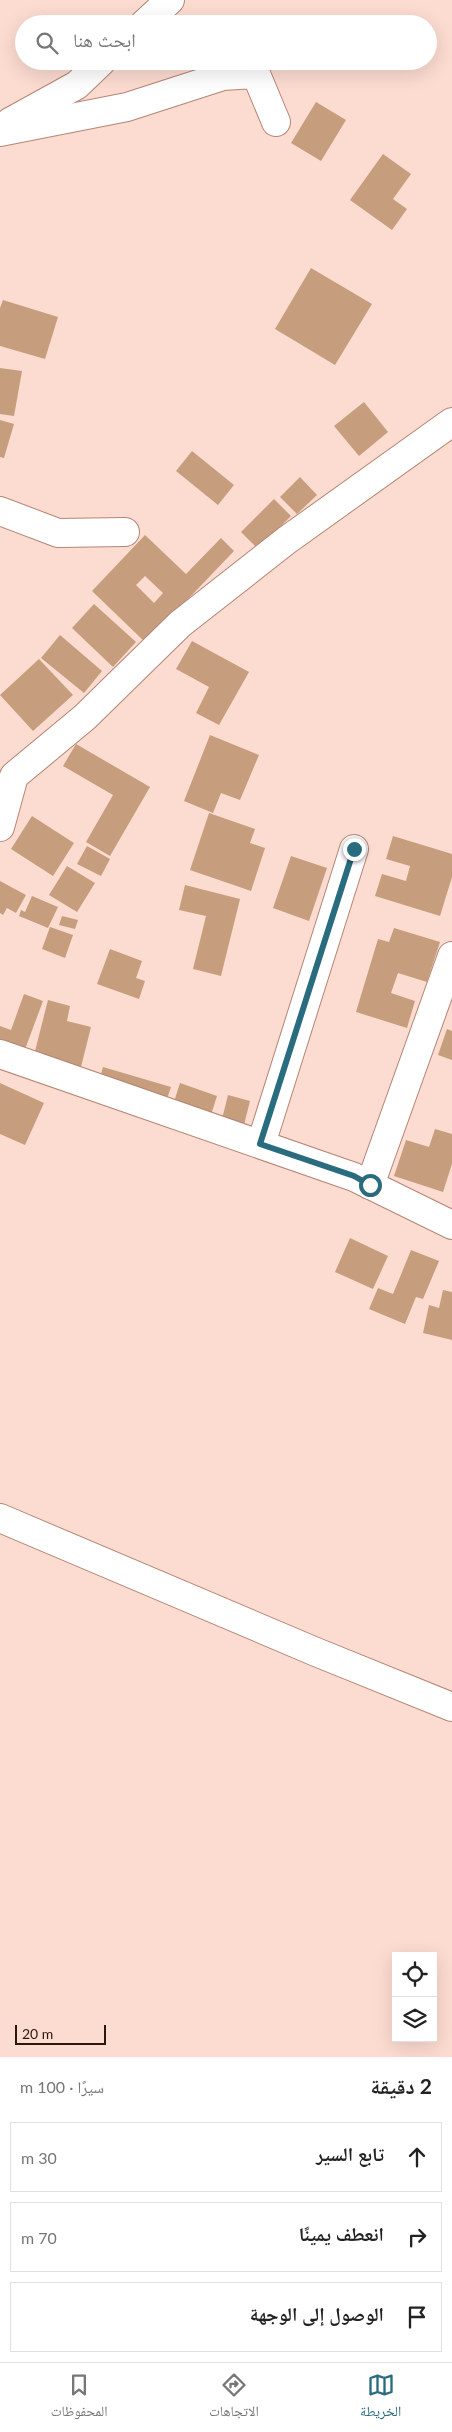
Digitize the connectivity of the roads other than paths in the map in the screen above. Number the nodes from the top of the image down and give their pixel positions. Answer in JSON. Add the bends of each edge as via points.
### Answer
{"nodes":[{"id":1,"x":170,"y":0,"type":"edge"},
{"id":2,"x":154,"y":15,"type":"edge"},
{"id":3,"x":93,"y":70,"type":"edge"},
{"id":4,"x":276,"y":122,"type":"dead end"},
{"id":5,"x":0,"y":128,"type":"edge"},
{"id":6,"x":0,"y":132,"type":"edge"},
{"id":7,"x":452,"y":422,"type":"edge"},
{"id":8,"x":0,"y":511,"type":"edge"},
{"id":9,"x":124,"y":532,"type":"dead end"},
{"id":10,"x":0,"y":827,"type":"edge"},
{"id":11,"x":354,"y":849,"type":"dead end"},
{"id":12,"x":452,"y":956,"type":"edge"},
{"id":13,"x":0,"y":1054,"type":"edge"},
{"id":14,"x":260,"y":1144,"type":"junction"},
{"id":15,"x":370,"y":1185,"type":"junction"},
{"id":16,"x":452,"y":1225,"type":"edge"},
{"id":17,"x":0,"y":1518,"type":"edge"},
{"id":18,"x":452,"y":1707,"type":"edge"}],
"edges":[{"from":1,"to":2,"type":"street"},
{"from":3,"to":5,"type":"street","via":[[77,85]]},
{"from":4,"to":6,"type":"street","via":[[256,74],[223,76],[127,107]]},
{"from":7,"to":10,"type":"street","via":[[287,540],[180,624],[85,717],[14,776]]},
{"from":8,"to":9,"type":"street","via":[[58,533]]},
{"from":11,"to":14,"type":"street"},
{"from":12,"to":15,"type":"street"},
{"from":13,"to":14,"type":"street"},
{"from":14,"to":15,"type":"street","via":[[354,1176]]},
{"from":15,"to":16,"type":"street"},
{"from":17,"to":18,"type":"street"}]}
